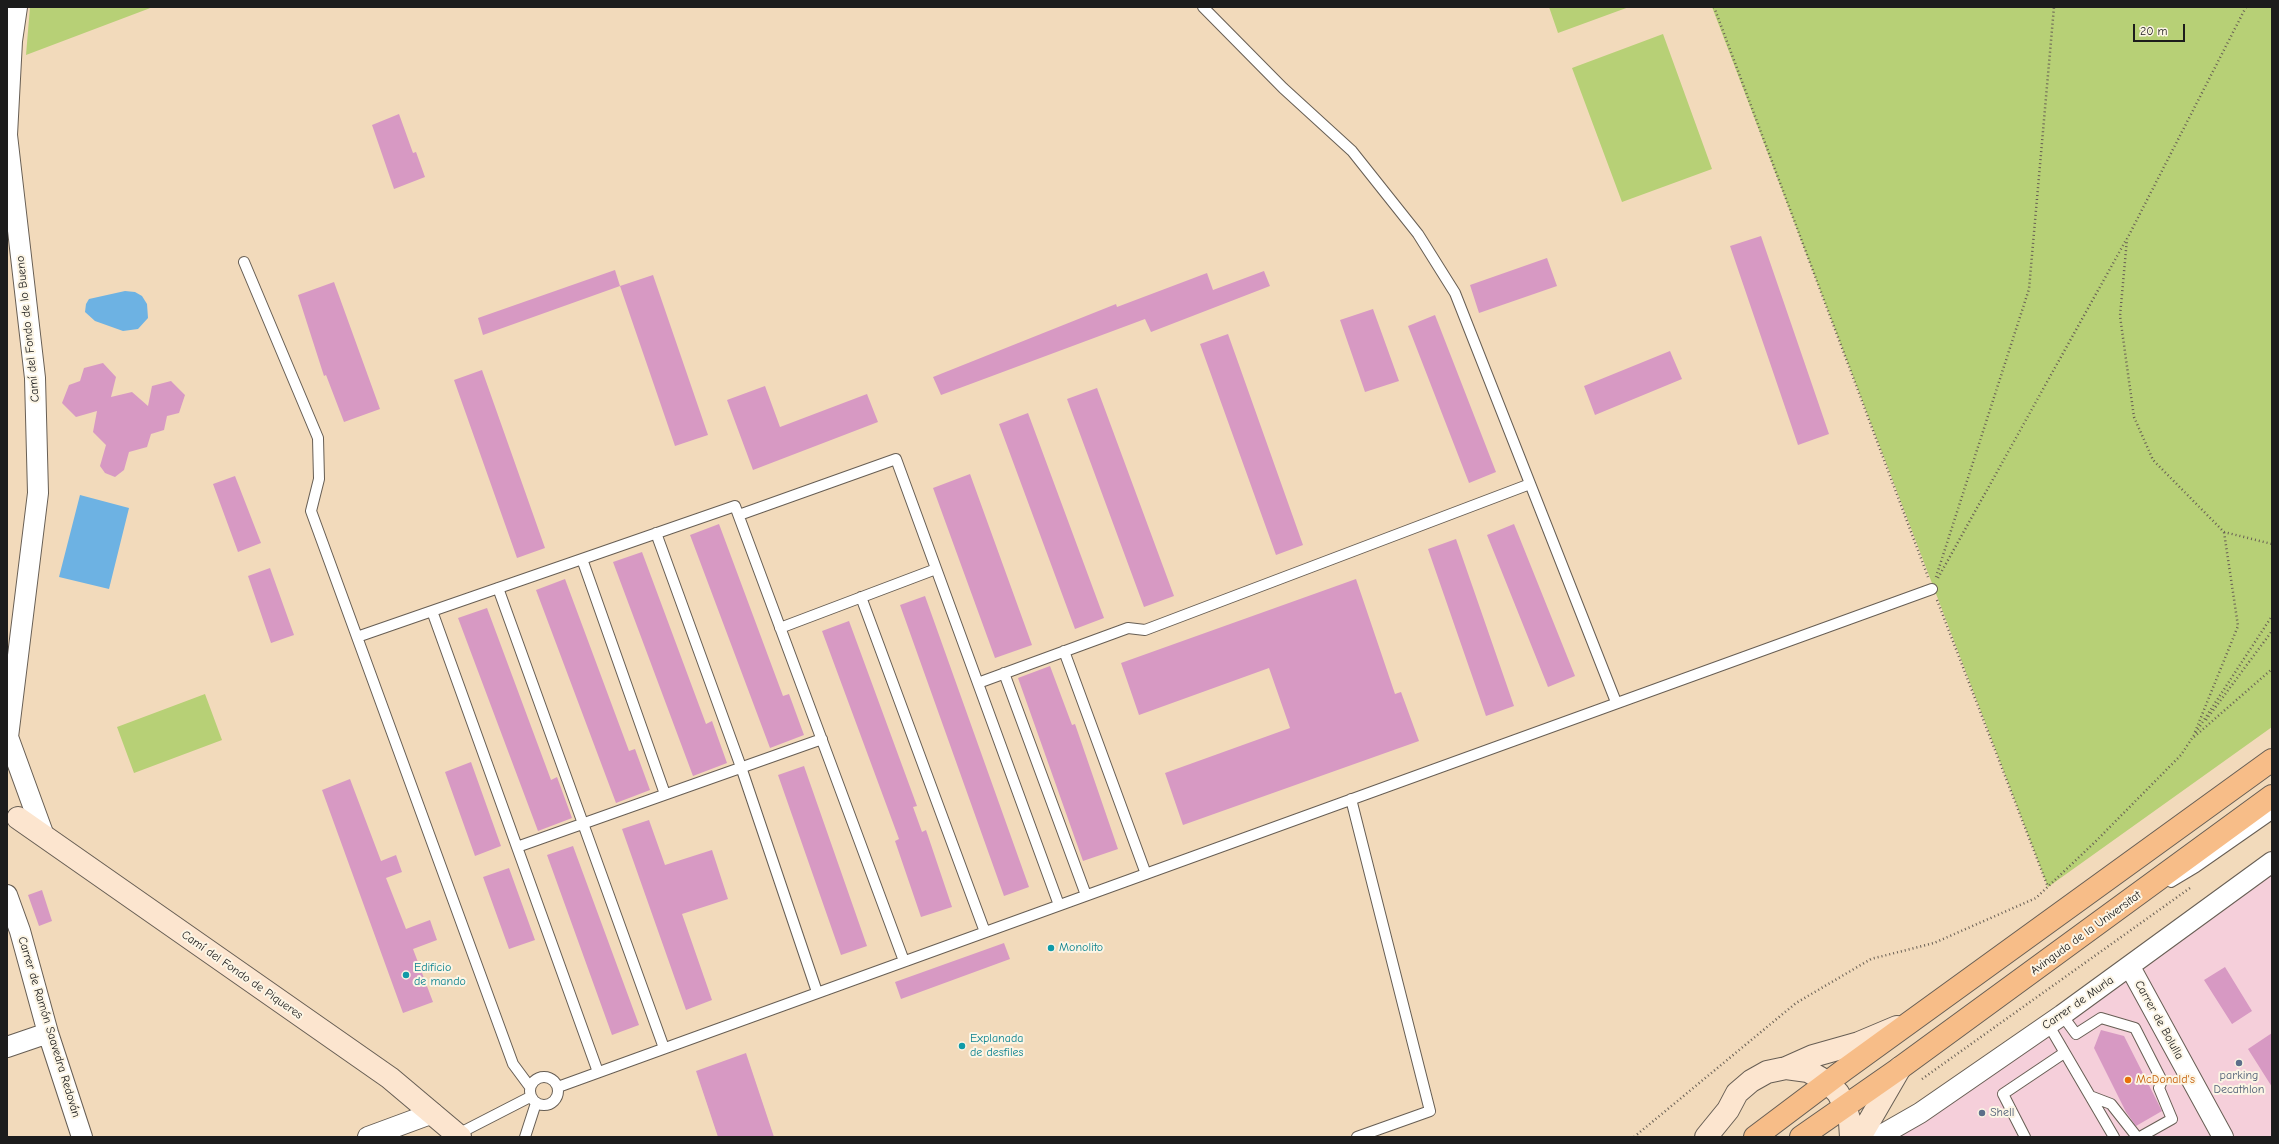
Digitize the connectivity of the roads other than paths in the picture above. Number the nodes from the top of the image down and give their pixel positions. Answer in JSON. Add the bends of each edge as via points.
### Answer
{"nodes":[{"id":1,"x":15,"y":7,"type":"edge"},
{"id":2,"x":1203,"y":7,"type":"edge"},
{"id":3,"x":244,"y":262,"type":"dead end"},
{"id":4,"x":1530,"y":484,"type":"junction"},
{"id":5,"x":739,"y":515,"type":"junction"},
{"id":6,"x":656,"y":533,"type":"junction"},
{"id":7,"x":582,"y":559,"type":"junction"},
{"id":8,"x":936,"y":569,"type":"junction"},
{"id":9,"x":498,"y":588,"type":"junction"},
{"id":10,"x":1932,"y":589,"type":"road end"},
{"id":11,"x":861,"y":597,"type":"junction"},
{"id":12,"x":432,"y":611,"type":"junction"},
{"id":13,"x":780,"y":628,"type":"junction"},
{"id":14,"x":357,"y":637,"type":"junction"},
{"id":15,"x":1064,"y":652,"type":"junction"},
{"id":16,"x":1004,"y":673,"type":"junction"},
{"id":17,"x":978,"y":683,"type":"junction"},
{"id":18,"x":1616,"y":702,"type":"junction"},
{"id":19,"x":8,"y":735,"type":"edge"},
{"id":20,"x":822,"y":739,"type":"junction"},
{"id":21,"x":2272,"y":760,"type":"edge"},
{"id":22,"x":741,"y":767,"type":"junction"},
{"id":23,"x":665,"y":794,"type":"junction"},
{"id":24,"x":2272,"y":796,"type":"edge"},
{"id":25,"x":1351,"y":800,"type":"junction"},
{"id":26,"x":2272,"y":814,"type":"edge"},
{"id":27,"x":13,"y":820,"type":"edge"},
{"id":28,"x":584,"y":824,"type":"junction"},
{"id":29,"x":44,"y":836,"type":"junction"},
{"id":30,"x":516,"y":846,"type":"junction"},
{"id":31,"x":2272,"y":862,"type":"edge"},
{"id":32,"x":1146,"y":874,"type":"junction"},
{"id":33,"x":7,"y":895,"type":"edge"},
{"id":34,"x":1086,"y":895,"type":"junction"},
{"id":35,"x":1059,"y":905,"type":"junction"},
{"id":36,"x":2091,"y":929,"type":"junction"},
{"id":37,"x":985,"y":932,"type":"junction"},
{"id":38,"x":14,"y":934,"type":"edge"},
{"id":39,"x":904,"y":961,"type":"junction"},
{"id":40,"x":2130,"y":967,"type":"junction"},
{"id":41,"x":818,"y":992,"type":"junction"},
{"id":42,"x":1914,"y":1019,"type":"junction"},
{"id":43,"x":2055,"y":1020,"type":"junction"},
{"id":44,"x":48,"y":1033,"type":"junction"},
{"id":45,"x":7,"y":1046,"type":"edge"},
{"id":46,"x":664,"y":1048,"type":"junction"},
{"id":47,"x":2064,"y":1053,"type":"junction"},
{"id":48,"x":1786,"y":1068,"type":"junction"},
{"id":49,"x":1900,"y":1068,"type":"junction"},
{"id":50,"x":598,"y":1072,"type":"junction"},
{"id":51,"x":1827,"y":1082,"type":"junction"},
{"id":52,"x":558,"y":1087,"type":"junction"},
{"id":53,"x":532,"y":1096,"type":"junction"},
{"id":54,"x":2090,"y":1096,"type":"junction"},
{"id":55,"x":1846,"y":1106,"type":"junction"},
{"id":56,"x":1728,"y":1110,"type":"junction"},
{"id":57,"x":433,"y":1113,"type":"junction"},
{"id":58,"x":459,"y":1135,"type":"edge"},
{"id":59,"x":82,"y":1137,"type":"edge"},
{"id":60,"x":368,"y":1137,"type":"edge"},
{"id":61,"x":525,"y":1137,"type":"edge"},
{"id":62,"x":1357,"y":1137,"type":"edge"},
{"id":63,"x":1706,"y":1137,"type":"edge"},
{"id":64,"x":1725,"y":1137,"type":"edge"},
{"id":65,"x":1755,"y":1137,"type":"edge"},
{"id":66,"x":1801,"y":1137,"type":"edge"},
{"id":67,"x":1851,"y":1137,"type":"edge"},
{"id":68,"x":1860,"y":1137,"type":"edge"},
{"id":69,"x":1878,"y":1137,"type":"edge"},
{"id":70,"x":2025,"y":1137,"type":"edge"},
{"id":71,"x":2114,"y":1137,"type":"edge"},
{"id":72,"x":2138,"y":1137,"type":"edge"},
{"id":73,"x":2223,"y":1137,"type":"edge"}],
"edges":[{"from":1,"to":19,"type":"street","name":"Camí del Fondo de lo Bueno","via":[[7,135],[35,378],[38,493]]},
{"from":2,"to":4,"type":"lane","via":[[1283,88],[1352,151],[1418,234],[1455,293]]},
{"from":3,"to":14,"type":"lane","via":[[318,438],[319,479],[311,511]]},
{"from":4,"to":15,"type":"lane","via":[[1145,630],[1128,628]]},
{"from":4,"to":18,"type":"lane"},
{"from":5,"to":6,"type":"lane","via":[[735,506]]},
{"from":5,"to":8,"type":"lane","via":[[896,459]]},
{"from":5,"to":13,"type":"lane"},
{"from":6,"to":7,"type":"lane"},
{"from":6,"to":22,"type":"lane"},
{"from":7,"to":9,"type":"lane"},
{"from":7,"to":23,"type":"lane"},
{"from":8,"to":11,"type":"lane"},
{"from":8,"to":17,"type":"lane"},
{"from":9,"to":12,"type":"lane"},
{"from":9,"to":28,"type":"lane"},
{"from":10,"to":18,"type":"lane"},
{"from":11,"to":13,"type":"lane"},
{"from":11,"to":37,"type":"lane"},
{"from":12,"to":14,"type":"lane"},
{"from":12,"to":30,"type":"lane"},
{"from":13,"to":20,"type":"lane"},
{"from":14,"to":53,"type":"lane","via":[[513,1064]]},
{"from":15,"to":16,"type":"lane"},
{"from":15,"to":32,"type":"lane"},
{"from":16,"to":17,"type":"lane"},
{"from":16,"to":34,"type":"lane"},
{"from":17,"to":35,"type":"lane"},
{"from":18,"to":25,"type":"lane"},
{"from":19,"to":29,"type":"street","name":"Camí del Fondo de lo Bueno"},
{"from":20,"to":22,"type":"lane"},
{"from":20,"to":39,"type":"lane"},
{"from":21,"to":42,"type":"main road"},
{"from":22,"to":23,"type":"lane"},
{"from":22,"to":41,"type":"lane"},
{"from":23,"to":28,"type":"lane"},
{"from":24,"to":36,"type":"main road","name":"Avinguda de la Universitat"},
{"from":25,"to":32,"type":"lane"},
{"from":25,"to":62,"type":"lane","via":[[1430,1111]]},
{"from":26,"to":36,"type":"lane","via":[[2196,868]]},
{"from":27,"to":29,"type":"street","name":"Camí del Fondo de Piqueres"},
{"from":28,"to":30,"type":"lane"},
{"from":28,"to":46,"type":"lane"},
{"from":29,"to":57,"type":"street","name":"Camí del Fondo de Piqueres","via":[[390,1078]]},
{"from":30,"to":50,"type":"lane"},
{"from":31,"to":40,"type":"street","name":"Carrer de Murla"},
{"from":32,"to":34,"type":"lane"},
{"from":33,"to":38,"type":"street","name":"Carrer de Ramón Saavedra Redován"},
{"from":34,"to":35,"type":"lane"},
{"from":35,"to":37,"type":"lane"},
{"from":36,"to":49,"type":"main road","name":"Avinguda de la Universitat"},
{"from":37,"to":39,"type":"lane"},
{"from":38,"to":44,"type":"street","name":"Carrer de Ramón Saavedra Redován"},
{"from":39,"to":41,"type":"lane"},
{"from":40,"to":43,"type":"street","name":"Carrer de Murla"},
{"from":40,"to":73,"type":"street","name":"Carrer de Bolulla"},
{"from":41,"to":46,"type":"lane"},
{"from":42,"to":48,"type":"street","via":[[1859,1043],[1813,1056]]},
{"from":42,"to":51,"type":"main road"},
{"from":43,"to":47,"type":"lane"},
{"from":43,"to":69,"type":"street","name":"Carrer de Murla","via":[[1920,1113]]},
{"from":43,"to":72,"type":"lane","via":[[2076,1034],[2101,1018],[2136,1028],[2162,1081],[2159,1088],[2172,1118]]},
{"from":44,"to":45,"type":"street"},
{"from":44,"to":59,"type":"street","name":"Carrer de Ramón Saavedra Redován"},
{"from":46,"to":50,"type":"lane"},
{"from":47,"to":54,"type":"lane"},
{"from":47,"to":70,"type":"lane","via":[[2003,1094]]},
{"from":48,"to":51,"type":"street","via":[[1808,1071]]},
{"from":48,"to":56,"type":"street","via":[[1767,1072],[1751,1080],[1737,1094]]},
{"from":49,"to":55,"type":"main road","name":"Avinguda de la Universitat"},
{"from":49,"to":68,"type":"street","name":"Avinguda de la Universitat"},
{"from":50,"to":52,"type":"lane"},
{"from":51,"to":55,"type":"street"},
{"from":51,"to":65,"type":"main road"},
{"from":52,"to":53,"type":"lane","via":[[558,1094],[552,1104],[546,1106]]},
{"from":52,"to":53,"type":"lane","via":[[546,1077],[536,1079]]},
{"from":53,"to":58,"type":"lane"},
{"from":53,"to":61,"type":"lane"},
{"from":54,"to":71,"type":"lane"},
{"from":54,"to":72,"type":"lane","via":[[2111,1104]]},
{"from":55,"to":66,"type":"main road","name":"Avinguda de la Universitat"},
{"from":55,"to":67,"type":"street"},
{"from":56,"to":63,"type":"street"},
{"from":56,"to":64,"type":"street"},
{"from":57,"to":58,"type":"street","name":"Camí del Fondo de Piqueres"},
{"from":57,"to":60,"type":"street"}]}
